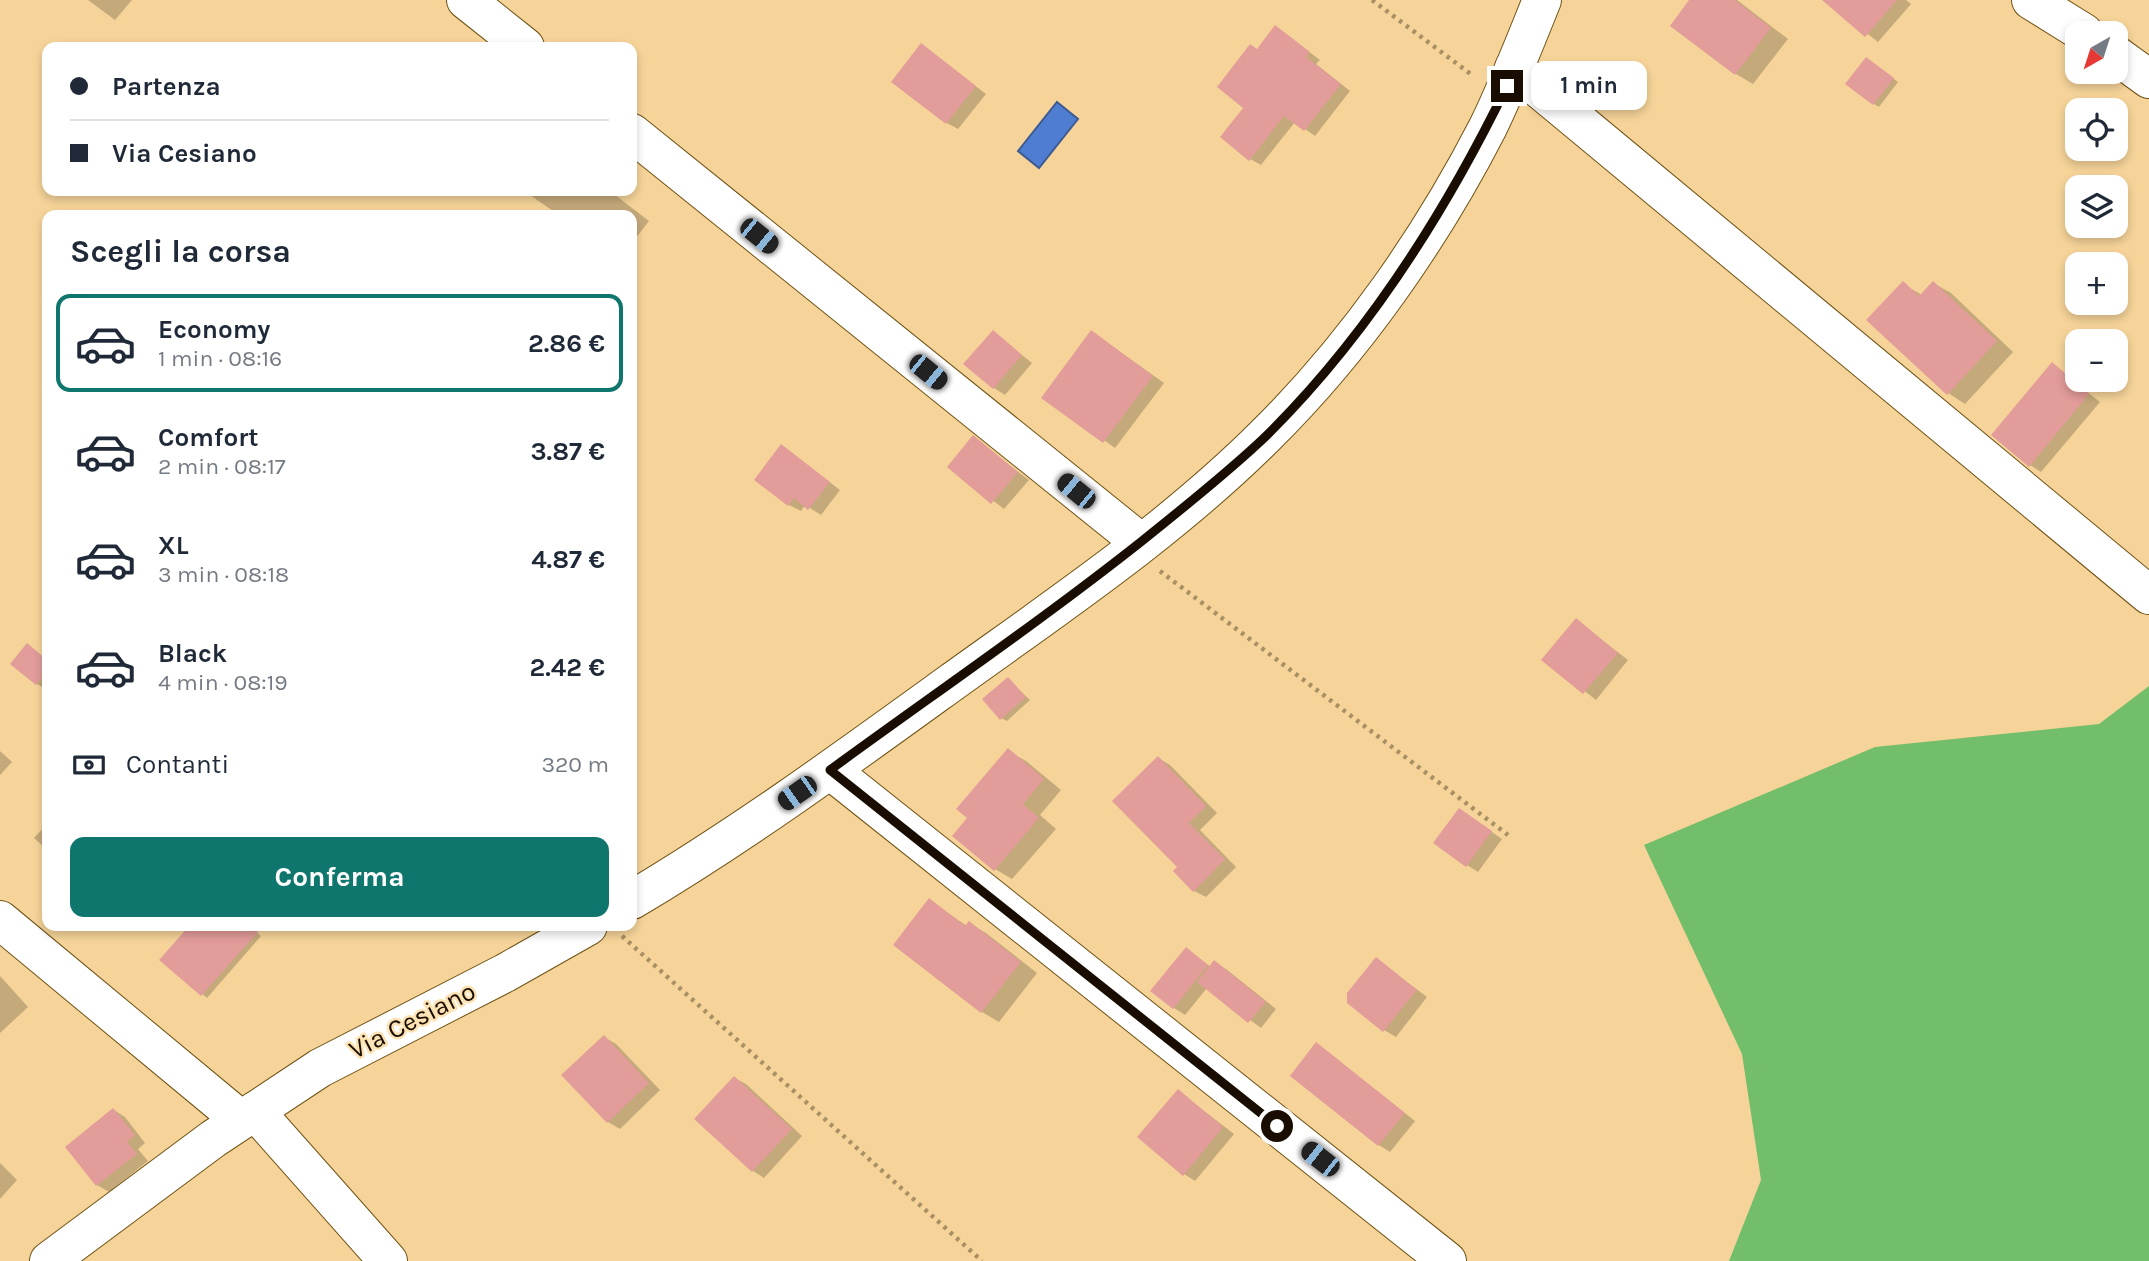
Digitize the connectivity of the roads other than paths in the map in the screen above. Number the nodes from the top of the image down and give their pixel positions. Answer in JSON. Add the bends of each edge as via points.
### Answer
{"nodes":[{"id":1,"x":466,"y":0,"type":"edge"},
{"id":2,"x":1542,"y":0,"type":"edge"},
{"id":3,"x":2031,"y":0,"type":"edge"},
{"id":4,"x":2065,"y":21,"type":"edge"},
{"id":5,"x":519,"y":42,"type":"edge"},
{"id":6,"x":2128,"y":64,"type":"edge"},
{"id":7,"x":2149,"y":79,"type":"edge"},
{"id":8,"x":1508,"y":83,"type":"junction"},
{"id":9,"x":637,"y":137,"type":"edge"},
{"id":10,"x":1136,"y":546,"type":"junction"},
{"id":11,"x":2149,"y":595,"type":"edge"},
{"id":12,"x":830,"y":770,"type":"junction"},
{"id":13,"x":637,"y":904,"type":"edge"},
{"id":14,"x":0,"y":920,"type":"edge"},
{"id":15,"x":591,"y":931,"type":"edge"},
{"id":16,"x":248,"y":1115,"type":"junction"},
{"id":17,"x":50,"y":1261,"type":"edge"},
{"id":18,"x":388,"y":1261,"type":"edge"},
{"id":19,"x":1447,"y":1261,"type":"edge"}],
"edges":[{"from":1,"to":5,"type":"street"},
{"from":2,"to":8,"type":"street","name":"Via Cesiano"},
{"from":3,"to":4,"type":"street"},
{"from":6,"to":7,"type":"street"},
{"from":8,"to":10,"type":"street","name":"Via Cesiano","via":[[1435,220],[1336,356],[1263,438]]},
{"from":8,"to":11,"type":"street"},
{"from":9,"to":10,"type":"street"},
{"from":10,"to":12,"type":"street","name":"Via Cesiano"},
{"from":12,"to":13,"type":"street","name":"Via Cesiano"},
{"from":12,"to":19,"type":"street"},
{"from":14,"to":16,"type":"street"},
{"from":15,"to":16,"type":"street","name":"Via Cesiano","via":[[363,1044]]},
{"from":16,"to":17,"type":"street","name":"Via Cesiano"},
{"from":16,"to":18,"type":"street"}]}
